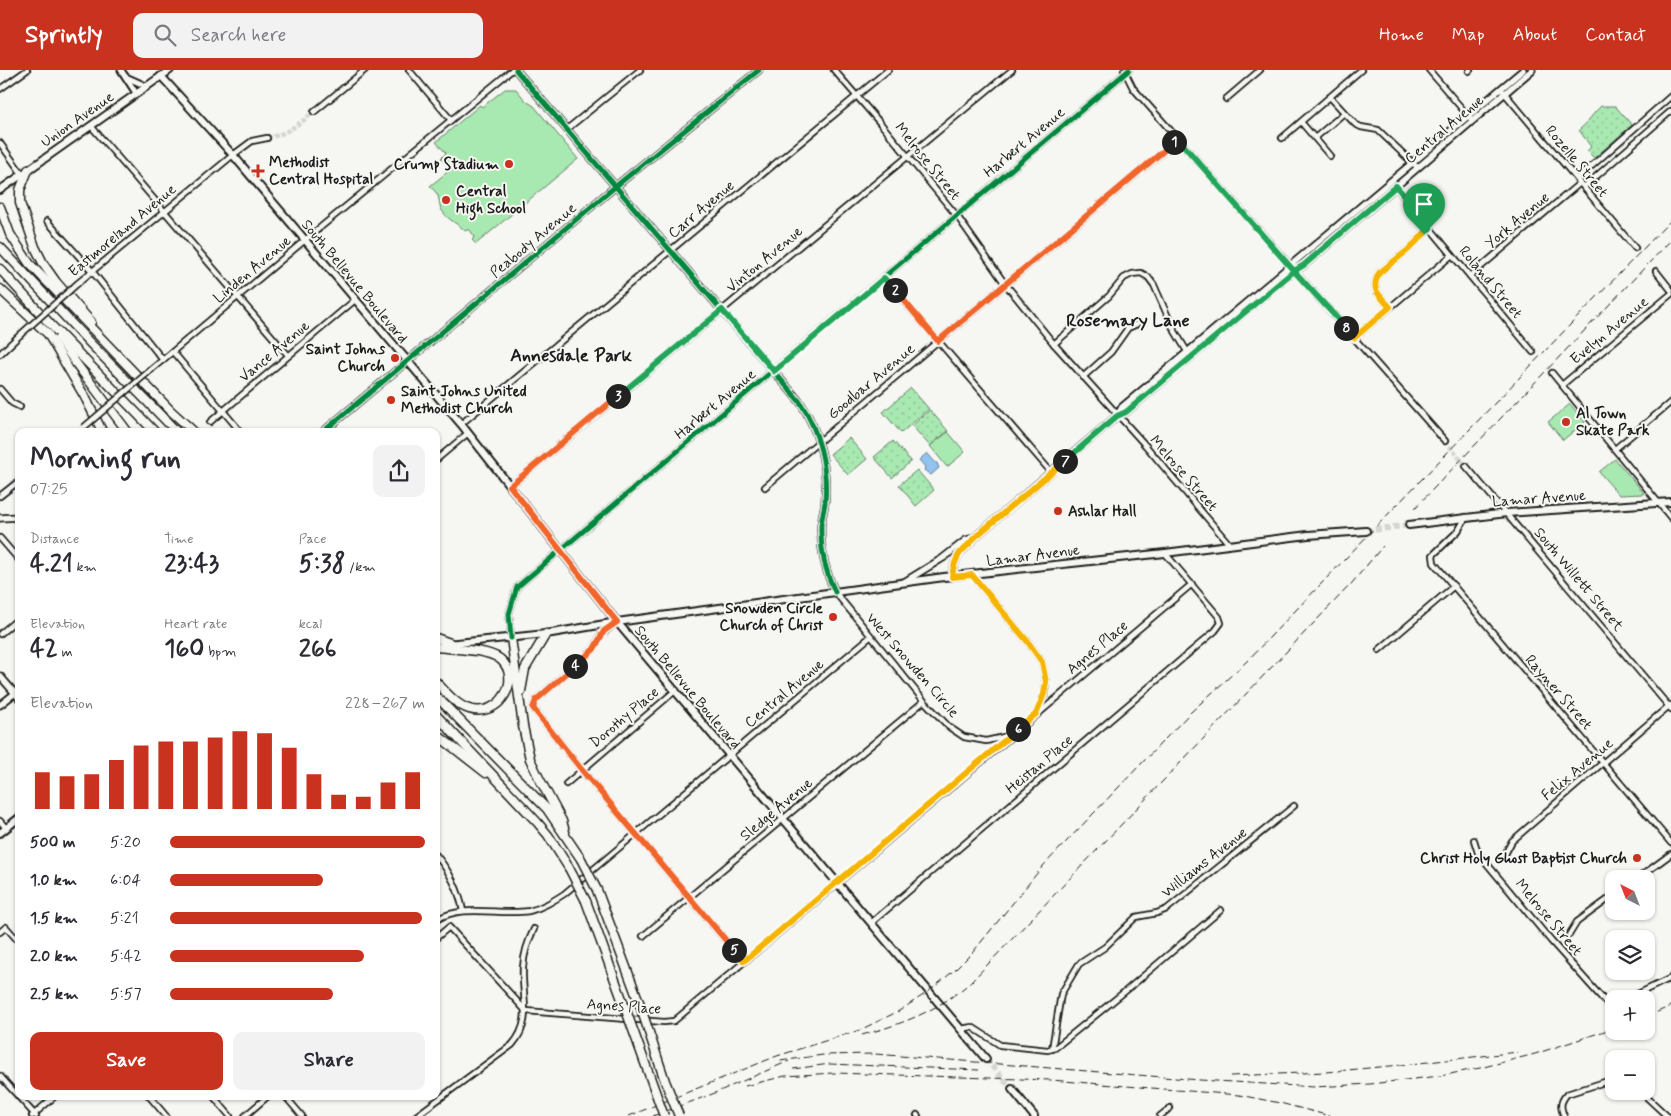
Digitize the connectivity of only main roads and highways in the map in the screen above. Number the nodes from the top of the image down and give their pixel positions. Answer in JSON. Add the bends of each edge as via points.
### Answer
{"nodes":[{"id":1,"x":170,"y":70,"type":"edge"},
{"id":2,"x":516,"y":70,"type":"edge"},
{"id":3,"x":1523,"y":70,"type":"edge"},
{"id":4,"x":1532,"y":70,"type":"edge"},
{"id":5,"x":756,"y":71,"type":"edge"},
{"id":6,"x":161,"y":76,"type":"junction"},
{"id":7,"x":1503,"y":91,"type":"junction"},
{"id":8,"x":1415,"y":165,"type":"junction"},
{"id":9,"x":25,"y":172,"type":"junction"},
{"id":10,"x":616,"y":186,"type":"junction"},
{"id":11,"x":2,"y":189,"type":"edge"},
{"id":12,"x":0,"y":207,"type":"edge"},
{"id":13,"x":0,"y":247,"type":"edge"},
{"id":14,"x":0,"y":269,"type":"edge"},
{"id":15,"x":1292,"y":269,"type":"junction"},
{"id":16,"x":0,"y":282,"type":"edge"},
{"id":17,"x":0,"y":290,"type":"edge"},
{"id":18,"x":26,"y":313,"type":"junction"},
{"id":19,"x":51,"y":325,"type":"junction"},
{"id":20,"x":117,"y":355,"type":"junction"},
{"id":21,"x":407,"y":362,"type":"junction"},
{"id":22,"x":100,"y":428,"type":"edge"},
{"id":23,"x":125,"y":428,"type":"edge"},
{"id":24,"x":151,"y":428,"type":"edge"},
{"id":25,"x":173,"y":428,"type":"edge"},
{"id":26,"x":191,"y":428,"type":"edge"},
{"id":27,"x":328,"y":428,"type":"edge"},
{"id":28,"x":1671,"y":502,"type":"edge"},
{"id":29,"x":15,"y":517,"type":"edge"},
{"id":30,"x":0,"y":518,"type":"edge"},
{"id":31,"x":1409,"y":524,"type":"tunnel mouth"},
{"id":32,"x":1366,"y":531,"type":"tunnel mouth"},
{"id":33,"x":974,"y":538,"type":"junction"},
{"id":34,"x":952,"y":577,"type":"junction"},
{"id":35,"x":903,"y":583,"type":"junction"},
{"id":36,"x":835,"y":592,"type":"junction"},
{"id":37,"x":617,"y":622,"type":"junction"},
{"id":38,"x":546,"y":634,"type":"junction"},
{"id":39,"x":511,"y":638,"type":"junction"},
{"id":40,"x":440,"y":640,"type":"edge"},
{"id":41,"x":450,"y":644,"type":"junction"},
{"id":42,"x":440,"y":645,"type":"edge"},
{"id":43,"x":440,"y":647,"type":"edge"},
{"id":44,"x":0,"y":676,"type":"edge"},
{"id":45,"x":440,"y":686,"type":"edge"},
{"id":46,"x":15,"y":692,"type":"edge"},
{"id":47,"x":520,"y":697,"type":"junction"},
{"id":48,"x":440,"y":700,"type":"edge"},
{"id":49,"x":440,"y":719,"type":"edge"},
{"id":50,"x":440,"y":737,"type":"edge"},
{"id":51,"x":508,"y":790,"type":"junction"},
{"id":52,"x":15,"y":821,"type":"edge"},
{"id":53,"x":0,"y":833,"type":"edge"},
{"id":54,"x":566,"y":836,"type":"junction"},
{"id":55,"x":986,"y":1059,"type":"tunnel mouth"},
{"id":56,"x":1012,"y":1089,"type":"tunnel mouth"},
{"id":57,"x":664,"y":1116,"type":"edge"},
{"id":58,"x":679,"y":1116,"type":"edge"},
{"id":59,"x":1034,"y":1116,"type":"edge"}],
"edges":[{"from":1,"to":6,"type":"main road","name":"Union Avenue"},
{"from":2,"to":10,"type":"main road"},
{"from":3,"to":7,"type":"main road","name":"Central Avenue"},
{"from":4,"to":7,"type":"main road","name":"Central Avenue"},
{"from":5,"to":10,"type":"main road","name":"Peabody Avenue"},
{"from":6,"to":9,"type":"main road","name":"Union Avenue"},
{"from":6,"to":21,"type":"main road","name":"South Bellevue Boulevard"},
{"from":7,"to":8,"type":"main road","name":"Central Avenue"},
{"from":8,"to":15,"type":"main road","name":"Central Avenue","via":[[1391,181]]},
{"from":8,"to":15,"type":"main road","name":"Central Avenue","via":[[1396,186],[1304,265]]},
{"from":9,"to":11,"type":"main road","name":"Union Avenue"},
{"from":9,"to":20,"type":"highway","via":[[20,203],[38,254],[56,282]]},
{"from":10,"to":21,"type":"main road","name":"Peabody Avenue"},
{"from":10,"to":36,"type":"main road","via":[[807,413],[819,441],[824,472],[822,550],[827,575]]},
{"from":12,"to":20,"type":"highway","via":[[10,234],[25,259]]},
{"from":13,"to":25,"type":"highway"},
{"from":14,"to":19,"type":"highway"},
{"from":15,"to":33,"type":"main road","name":"Central Avenue","via":[[1122,408],[1117,416]]},
{"from":16,"to":18,"type":"highway"},
{"from":17,"to":18,"type":"highway"},
{"from":18,"to":22,"type":"highway","via":[[48,334]]},
{"from":19,"to":23,"type":"highway"},
{"from":19,"to":24,"type":"highway"},
{"from":20,"to":26,"type":"highway"},
{"from":21,"to":27,"type":"main road","name":"Peabody Avenue"},
{"from":21,"to":37,"type":"main road","name":"South Bellevue Boulevard","via":[[461,424]]},
{"from":28,"to":31,"type":"main road","name":"Lamar Avenue","via":[[1507,513]]},
{"from":29,"to":30,"type":"main road"},
{"from":32,"to":34,"type":"main road","name":"Lamar Avenue"},
{"from":33,"to":34,"type":"main road","name":"Central Avenue","via":[[955,562]]},
{"from":33,"to":35,"type":"main road","name":"Central Avenue","via":[[966,540]]},
{"from":34,"to":35,"type":"main road","name":"Lamar Avenue"},
{"from":35,"to":36,"type":"main road","name":"Lamar Avenue"},
{"from":36,"to":37,"type":"main road","name":"Lamar Avenue"},
{"from":37,"to":38,"type":"main road","name":"Lamar Avenue"},
{"from":37,"to":55,"type":"main road","name":"South Bellevue Boulevard"},
{"from":38,"to":39,"type":"main road","name":"Lamar Avenue"},
{"from":38,"to":47,"type":"highway","via":[[525,669]]},
{"from":39,"to":41,"type":"main road","name":"Lamar Avenue"},
{"from":39,"to":47,"type":"highway"},
{"from":40,"to":41,"type":"highway"},
{"from":41,"to":42,"type":"main road","name":"Lamar Avenue"},
{"from":43,"to":45,"type":"highway","via":[[487,653],[501,660],[509,674],[508,690],[502,701],[487,709],[469,709]]},
{"from":44,"to":46,"type":"main road"},
{"from":47,"to":54,"type":"highway","via":[[530,758],[562,821]]},
{"from":48,"to":54,"type":"highway","via":[[547,809]]},
{"from":49,"to":51,"type":"highway"},
{"from":50,"to":51,"type":"highway"},
{"from":51,"to":57,"type":"highway","bridge":true,"via":[[548,835],[586,902]]},
{"from":52,"to":53,"type":"main road"},
{"from":54,"to":58,"type":"highway","bridge":true,"via":[[597,890]]},
{"from":56,"to":59,"type":"main road"}]}
